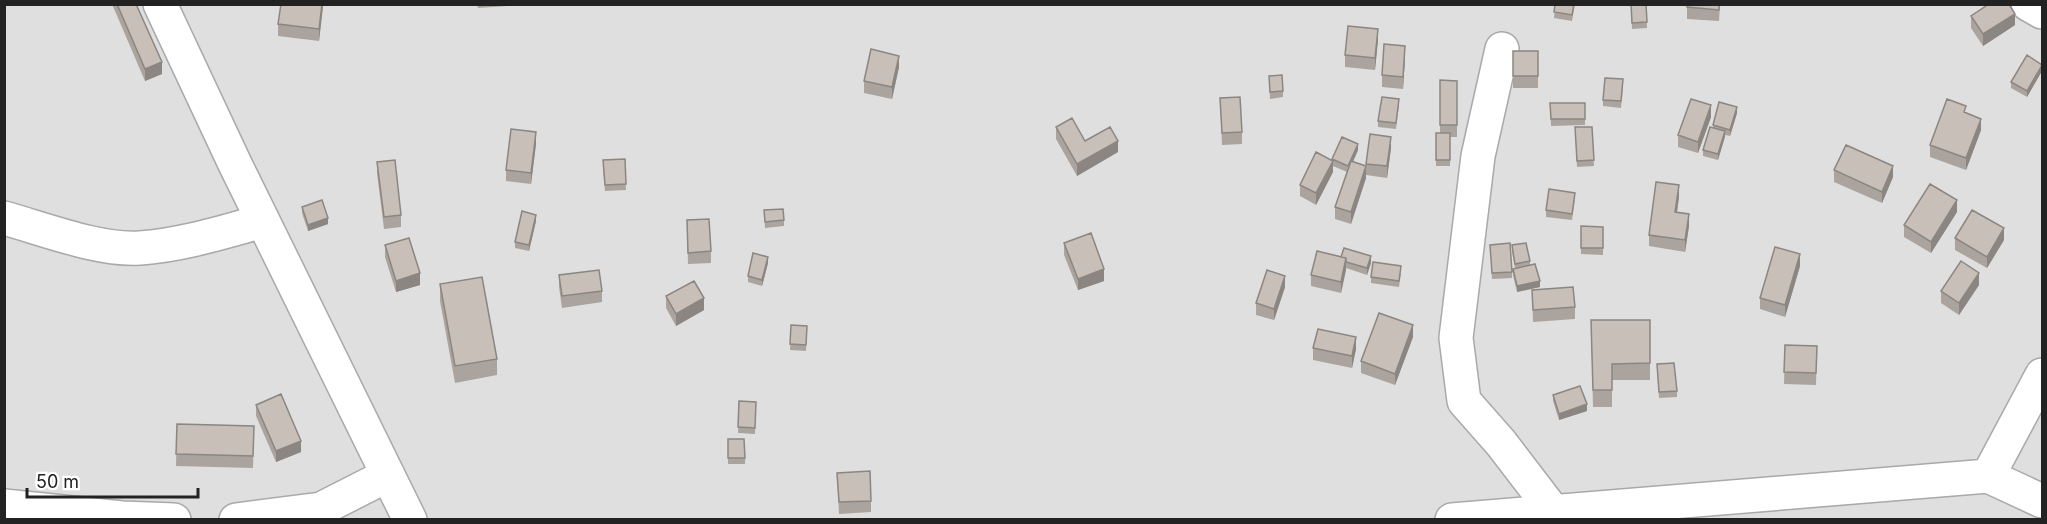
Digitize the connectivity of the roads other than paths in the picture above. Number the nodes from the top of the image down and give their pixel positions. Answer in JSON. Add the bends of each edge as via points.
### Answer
{"nodes":[{"id":1,"x":160,"y":4,"type":"edge"},
{"id":2,"x":2028,"y":4,"type":"edge"},
{"id":3,"x":2043,"y":12,"type":"edge"},
{"id":4,"x":1502,"y":49,"type":"dead end"},
{"id":5,"x":4,"y":218,"type":"edge"},
{"id":6,"x":263,"y":221,"type":"junction"},
{"id":7,"x":2043,"y":375,"type":"edge"},
{"id":8,"x":388,"y":475,"type":"junction"},
{"id":9,"x":1988,"y":476,"type":"junction"},
{"id":10,"x":2043,"y":501,"type":"edge"},
{"id":11,"x":4,"y":506,"type":"edge"},
{"id":12,"x":1553,"y":511,"type":"junction"},
{"id":13,"x":174,"y":519,"type":"edge"},
{"id":14,"x":236,"y":519,"type":"edge"},
{"id":15,"x":410,"y":519,"type":"edge"},
{"id":16,"x":1452,"y":519,"type":"edge"}],
"edges":[{"from":1,"to":6,"type":"street"},
{"from":2,"to":3,"type":"street"},
{"from":4,"to":12,"type":"street","via":[[1478,156],[1456,338],[1464,402]]},
{"from":5,"to":6,"type":"street","via":[[98,244],[138,248],[183,243]]},
{"from":6,"to":8,"type":"street"},
{"from":7,"to":9,"type":"street"},
{"from":8,"to":14,"type":"street","via":[[321,509]]},
{"from":8,"to":15,"type":"street"},
{"from":9,"to":10,"type":"street"},
{"from":9,"to":12,"type":"street"},
{"from":11,"to":13,"type":"street"},
{"from":12,"to":16,"type":"street"}]}
